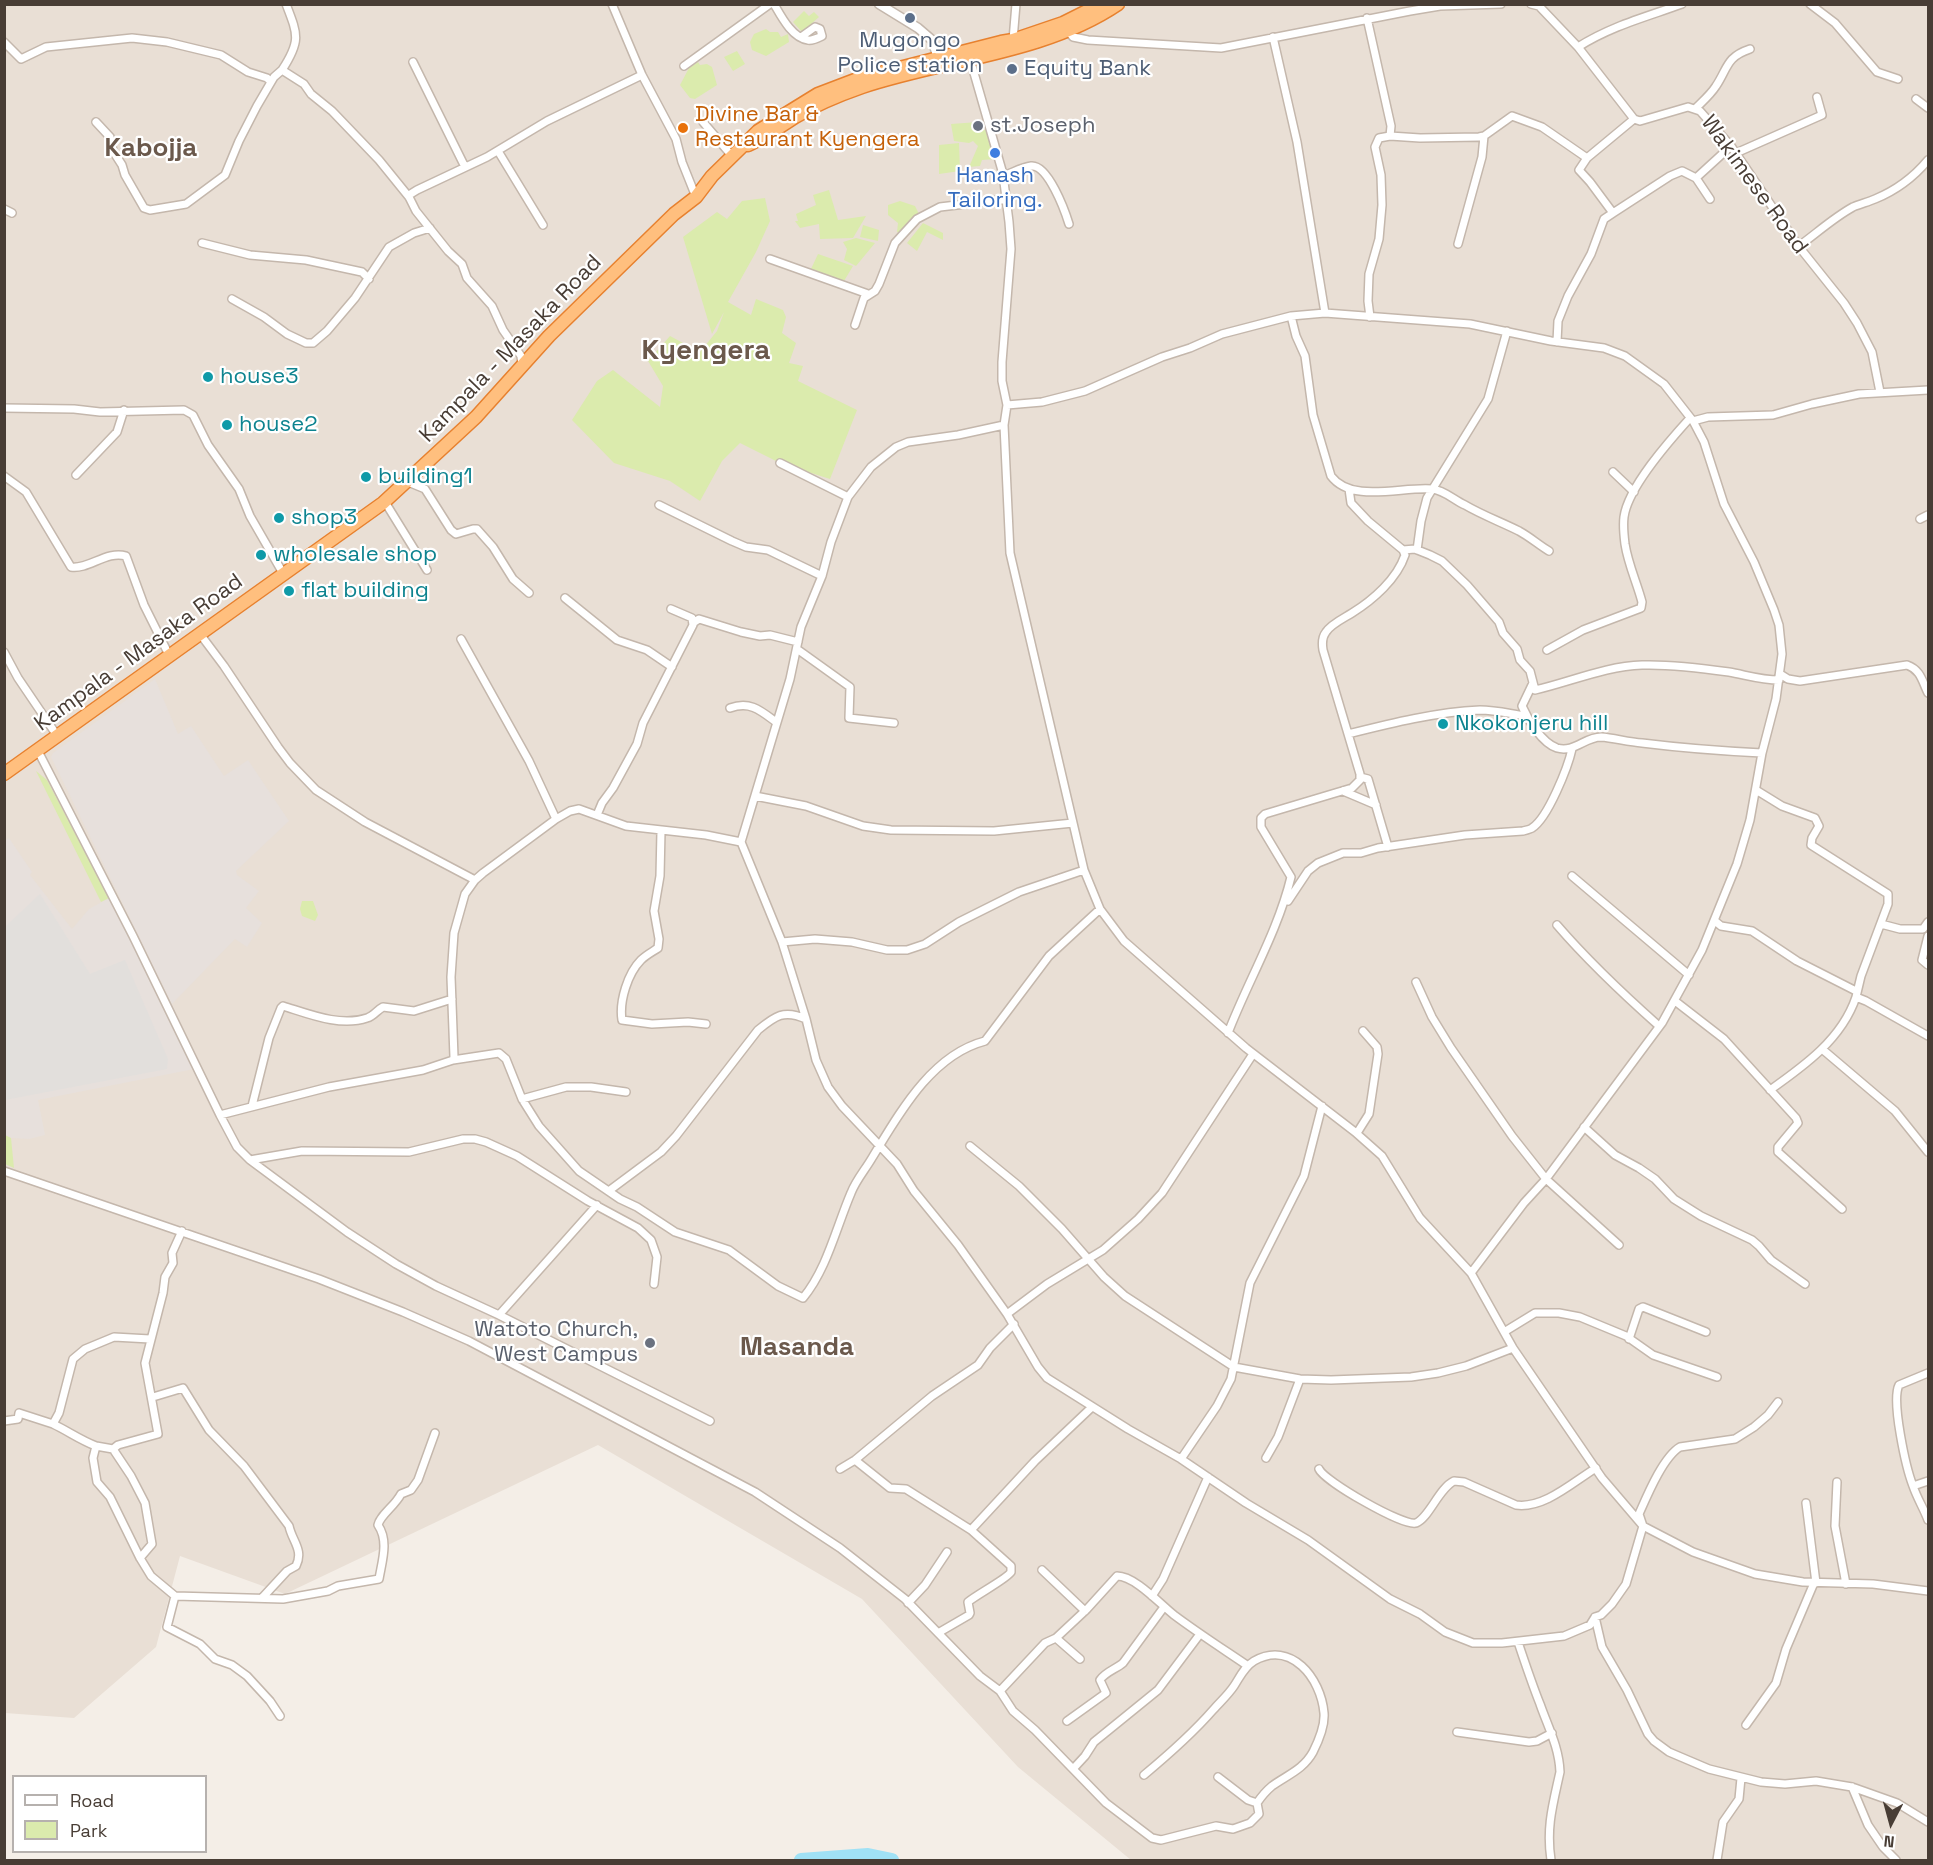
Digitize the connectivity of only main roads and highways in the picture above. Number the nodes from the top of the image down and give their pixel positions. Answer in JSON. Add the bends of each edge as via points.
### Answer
{"nodes":[{"id":1,"x":1101,"y":4,"type":"edge"},
{"id":2,"x":1118,"y":4,"type":"edge"},
{"id":3,"x":1065,"y":27,"type":"junction"},
{"id":4,"x":737,"y":152,"type":"junction"},
{"id":5,"x":4,"y":774,"type":"edge"}],
"edges":[{"from":1,"to":3,"type":"highway","name":"Kampala - Masaka Road"},
{"from":2,"to":3,"type":"highway","name":"Kampala - Masaka Road"},
{"from":3,"to":4,"type":"highway","name":"Kampala - Masaka Road","via":[[970,59],[841,94]]},
{"from":3,"to":4,"type":"highway","name":"Kampala - Masaka Road","via":[[830,88],[758,131]]},
{"from":4,"to":5,"type":"highway","name":"Kampala - Masaka Road","via":[[696,197],[549,336],[476,417],[385,502]]}]}
